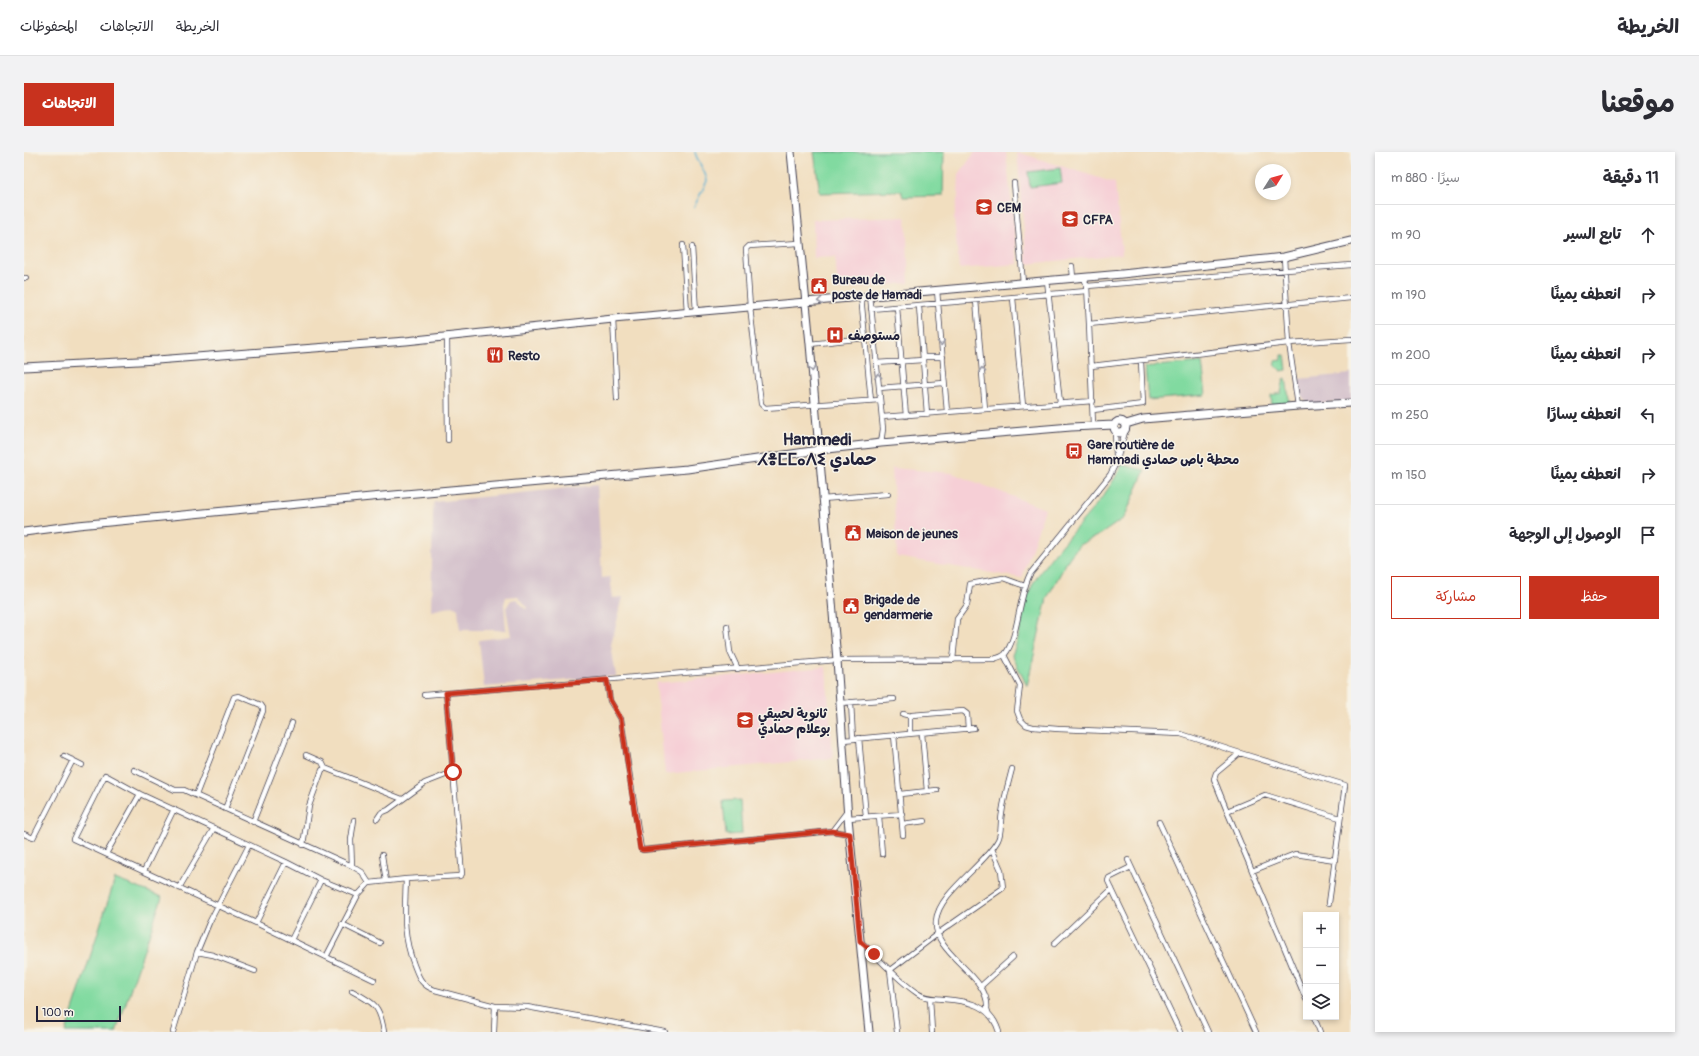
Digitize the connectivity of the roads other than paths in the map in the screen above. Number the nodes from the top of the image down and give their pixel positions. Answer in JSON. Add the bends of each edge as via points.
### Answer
{"nodes":[{"id":1,"x":791,"y":152,"type":"edge"},
{"id":2,"x":1014,"y":183,"type":"dead end"},
{"id":3,"x":1351,"y":241,"type":"edge"},
{"id":4,"x":799,"y":243,"type":"junction"},
{"id":5,"x":683,"y":245,"type":"dead end"},
{"id":6,"x":692,"y":247,"type":"dead end"},
{"id":7,"x":1284,"y":256,"type":"junction"},
{"id":8,"x":1351,"y":265,"type":"edge"},
{"id":9,"x":1072,"y":266,"type":"dead end"},
{"id":10,"x":1285,"y":271,"type":"junction"},
{"id":11,"x":1073,"y":278,"type":"junction"},
{"id":12,"x":1084,"y":278,"type":"junction"},
{"id":13,"x":1048,"y":280,"type":"junction"},
{"id":14,"x":1023,"y":283,"type":"junction"},
{"id":15,"x":1087,"y":288,"type":"junction"},
{"id":16,"x":937,"y":290,"type":"junction"},
{"id":17,"x":1049,"y":294,"type":"junction"},
{"id":18,"x":870,"y":295,"type":"junction"},
{"id":19,"x":861,"y":296,"type":"junction"},
{"id":20,"x":1013,"y":298,"type":"junction"},
{"id":21,"x":1351,"y":298,"type":"edge"},
{"id":22,"x":976,"y":300,"type":"junction"},
{"id":23,"x":806,"y":302,"type":"junction"},
{"id":24,"x":938,"y":304,"type":"junction"},
{"id":25,"x":1288,"y":304,"type":"junction"},
{"id":26,"x":919,"y":306,"type":"junction"},
{"id":27,"x":750,"y":307,"type":"junction"},
{"id":28,"x":897,"y":307,"type":"junction"},
{"id":29,"x":871,"y":309,"type":"junction"},
{"id":30,"x":696,"y":312,"type":"junction"},
{"id":31,"x":687,"y":313,"type":"junction"},
{"id":32,"x":613,"y":319,"type":"junction"},
{"id":33,"x":1089,"y":324,"type":"junction"},
{"id":34,"x":447,"y":337,"type":"junction"},
{"id":35,"x":865,"y":338,"type":"junction"},
{"id":36,"x":1351,"y":339,"type":"edge"},
{"id":37,"x":810,"y":344,"type":"junction"},
{"id":38,"x":1290,"y":344,"type":"junction"},
{"id":39,"x":943,"y":357,"type":"junction"},
{"id":40,"x":923,"y":359,"type":"junction"},
{"id":41,"x":901,"y":361,"type":"junction"},
{"id":42,"x":1141,"y":361,"type":"junction"},
{"id":43,"x":876,"y":363,"type":"junction"},
{"id":44,"x":1091,"y":366,"type":"junction"},
{"id":45,"x":24,"y":367,"type":"edge"},
{"id":46,"x":944,"y":383,"type":"junction"},
{"id":47,"x":925,"y":385,"type":"junction"},
{"id":48,"x":903,"y":387,"type":"junction"},
{"id":49,"x":879,"y":388,"type":"junction"},
{"id":50,"x":617,"y":399,"type":"dead end"},
{"id":51,"x":880,"y":400,"type":"junction"},
{"id":52,"x":871,"y":401,"type":"junction"},
{"id":53,"x":1093,"y":401,"type":"junction"},
{"id":54,"x":1060,"y":403,"type":"junction"},
{"id":55,"x":1351,"y":403,"type":"edge"},
{"id":56,"x":814,"y":404,"type":"junction"},
{"id":57,"x":1023,"y":406,"type":"junction"},
{"id":58,"x":1298,"y":406,"type":"junction"},
{"id":59,"x":985,"y":409,"type":"junction"},
{"id":60,"x":1092,"y":410,"type":"junction"},
{"id":61,"x":947,"y":412,"type":"junction"},
{"id":62,"x":927,"y":414,"type":"junction"},
{"id":63,"x":906,"y":416,"type":"junction"},
{"id":64,"x":882,"y":417,"type":"junction"},
{"id":65,"x":1126,"y":424,"type":"junction"},
{"id":66,"x":1093,"y":425,"type":"junction"},
{"id":67,"x":1115,"y":428,"type":"junction"},
{"id":68,"x":1125,"y":432,"type":"junction"},
{"id":69,"x":448,"y":440,"type":"dead end"},
{"id":70,"x":881,"y":443,"type":"junction"},
{"id":71,"x":819,"y":450,"type":"junction"},
{"id":72,"x":1116,"y":463,"type":"junction"},
{"id":73,"x":888,"y":494,"type":"dead end"},
{"id":74,"x":822,"y":499,"type":"junction"},
{"id":75,"x":24,"y":532,"type":"edge"},
{"id":76,"x":1025,"y":586,"type":"junction"},
{"id":77,"x":727,"y":626,"type":"dead end"},
{"id":78,"x":1004,"y":655,"type":"junction"},
{"id":79,"x":837,"y":660,"type":"junction"},
{"id":80,"x":953,"y":660,"type":"junction"},
{"id":81,"x":738,"y":669,"type":"junction"},
{"id":82,"x":607,"y":680,"type":"junction"},
{"id":83,"x":446,"y":693,"type":"junction"},
{"id":84,"x":424,"y":695,"type":"dead end"},
{"id":85,"x":894,"y":699,"type":"dead end"},
{"id":86,"x":850,"y":702,"type":"junction"},
{"id":87,"x":840,"y":703,"type":"junction"},
{"id":88,"x":903,"y":714,"type":"dead end"},
{"id":89,"x":910,"y":716,"type":"junction"},
{"id":90,"x":292,"y":723,"type":"dead end"},
{"id":91,"x":968,"y":728,"type":"junction"},
{"id":92,"x":974,"y":728,"type":"dead end"},
{"id":93,"x":922,"y":733,"type":"junction"},
{"id":94,"x":910,"y":734,"type":"junction"},
{"id":95,"x":894,"y":735,"type":"junction"},
{"id":96,"x":859,"y":738,"type":"junction"},
{"id":97,"x":853,"y":739,"type":"junction"},
{"id":98,"x":843,"y":740,"type":"junction"},
{"id":99,"x":1240,"y":753,"type":"junction"},
{"id":100,"x":306,"y":755,"type":"dead end"},
{"id":101,"x":64,"y":756,"type":"dead end"},
{"id":102,"x":73,"y":760,"type":"junction"},
{"id":103,"x":82,"y":765,"type":"dead end"},
{"id":104,"x":323,"y":769,"type":"junction"},
{"id":105,"x":1012,"y":769,"type":"dead end"},
{"id":106,"x":134,"y":770,"type":"dead end"},
{"id":107,"x":453,"y":772,"type":"junction"},
{"id":108,"x":937,"y":790,"type":"dead end"},
{"id":109,"x":927,"y":791,"type":"junction"},
{"id":110,"x":140,"y":794,"type":"junction"},
{"id":111,"x":900,"y":794,"type":"junction"},
{"id":112,"x":196,"y":795,"type":"junction"},
{"id":113,"x":402,"y":799,"type":"junction"},
{"id":114,"x":174,"y":809,"type":"junction"},
{"id":115,"x":225,"y":809,"type":"junction"},
{"id":116,"x":1227,"y":811,"type":"junction"},
{"id":117,"x":848,"y":814,"type":"junction"},
{"id":118,"x":902,"y":814,"type":"junction"},
{"id":119,"x":880,"y":816,"type":"junction"},
{"id":120,"x":866,"y":817,"type":"junction"},
{"id":121,"x":1340,"y":818,"type":"junction"},
{"id":122,"x":377,"y":819,"type":"dead end"},
{"id":123,"x":354,"y":820,"type":"dead end"},
{"id":124,"x":925,"y":821,"type":"dead end"},
{"id":125,"x":253,"y":822,"type":"junction"},
{"id":126,"x":1159,"y":822,"type":"dead end"},
{"id":127,"x":902,"y":824,"type":"junction"},
{"id":128,"x":214,"y":828,"type":"junction"},
{"id":129,"x":832,"y":831,"type":"junction"},
{"id":130,"x":24,"y":834,"type":"edge"},
{"id":131,"x":850,"y":834,"type":"junction"},
{"id":132,"x":903,"y":836,"type":"dead end"},
{"id":133,"x":249,"y":845,"type":"junction"},
{"id":134,"x":303,"y":845,"type":"junction"},
{"id":135,"x":992,"y":849,"type":"junction"},
{"id":136,"x":106,"y":854,"type":"junction"},
{"id":137,"x":882,"y":854,"type":"dead end"},
{"id":138,"x":382,"y":855,"type":"dead end"},
{"id":139,"x":1128,"y":860,"type":"dead end"},
{"id":140,"x":1334,"y":860,"type":"junction"},
{"id":141,"x":286,"y":862,"type":"junction"},
{"id":142,"x":352,"y":866,"type":"junction"},
{"id":143,"x":1131,"y":867,"type":"junction"},
{"id":144,"x":144,"y":871,"type":"junction"},
{"id":145,"x":1252,"y":871,"type":"junction"},
{"id":146,"x":406,"y":879,"type":"junction"},
{"id":147,"x":321,"y":880,"type":"junction"},
{"id":148,"x":386,"y":881,"type":"junction"},
{"id":149,"x":370,"y":883,"type":"junction"},
{"id":150,"x":179,"y":888,"type":"junction"},
{"id":151,"x":1112,"y":889,"type":"junction"},
{"id":152,"x":358,"y":895,"type":"junction"},
{"id":153,"x":1329,"y":903,"type":"dead end"},
{"id":154,"x":218,"y":905,"type":"junction"},
{"id":155,"x":256,"y":923,"type":"junction"},
{"id":156,"x":342,"y":924,"type":"junction"},
{"id":157,"x":936,"y":935,"type":"junction"},
{"id":158,"x":291,"y":940,"type":"junction"},
{"id":159,"x":860,"y":941,"type":"junction"},
{"id":160,"x":380,"y":943,"type":"dead end"},
{"id":161,"x":1054,"y":944,"type":"dead end"},
{"id":162,"x":197,"y":952,"type":"junction"},
{"id":163,"x":326,"y":957,"type":"junction"},
{"id":164,"x":1013,"y":957,"type":"dead end"},
{"id":165,"x":890,"y":970,"type":"junction"},
{"id":166,"x":255,"y":971,"type":"dead end"},
{"id":167,"x":374,"y":980,"type":"dead end"},
{"id":168,"x":981,"y":986,"type":"junction"},
{"id":169,"x":352,"y":991,"type":"dead end"},
{"id":170,"x":1303,"y":992,"type":"edge"},
{"id":171,"x":930,"y":998,"type":"junction"},
{"id":172,"x":495,"y":1006,"type":"junction"},
{"id":173,"x":988,"y":1012,"type":"junction"},
{"id":174,"x":1315,"y":1020,"type":"edge"},
{"id":175,"x":173,"y":1032,"type":"edge"},
{"id":176,"x":384,"y":1032,"type":"edge"},
{"id":177,"x":494,"y":1032,"type":"edge"},
{"id":178,"x":665,"y":1032,"type":"edge"},
{"id":179,"x":869,"y":1032,"type":"edge"},
{"id":180,"x":897,"y":1032,"type":"edge"},
{"id":181,"x":932,"y":1032,"type":"edge"},
{"id":182,"x":999,"y":1032,"type":"edge"},
{"id":183,"x":1180,"y":1032,"type":"edge"},
{"id":184,"x":1208,"y":1032,"type":"edge"},
{"id":185,"x":1256,"y":1032,"type":"edge"},
{"id":186,"x":1320,"y":1032,"type":"edge"}],
"edges":[{"from":1,"to":4,"type":"main road"},
{"from":2,"to":14,"type":"street"},
{"from":3,"to":7,"type":"main road"},
{"from":4,"to":23,"type":"main road"},
{"from":4,"to":27,"type":"street","via":[[747,247]]},
{"from":5,"to":31,"type":"street"},
{"from":6,"to":30,"type":"street"},
{"from":7,"to":10,"type":"street"},
{"from":7,"to":12,"type":"main road"},
{"from":8,"to":10,"type":"street"},
{"from":9,"to":11,"type":"street"},
{"from":10,"to":15,"type":"street"},
{"from":10,"to":25,"type":"street"},
{"from":11,"to":12,"type":"main road"},
{"from":11,"to":13,"type":"main road"},
{"from":12,"to":15,"type":"street"},
{"from":13,"to":14,"type":"main road"},
{"from":13,"to":17,"type":"street"},
{"from":14,"to":16,"type":"main road"},
{"from":15,"to":17,"type":"street"},
{"from":15,"to":33,"type":"street"},
{"from":16,"to":18,"type":"main road"},
{"from":16,"to":24,"type":"street"},
{"from":17,"to":20,"type":"street"},
{"from":17,"to":54,"type":"street"},
{"from":18,"to":19,"type":"main road"},
{"from":18,"to":29,"type":"street"},
{"from":19,"to":23,"type":"main road","one_way":true},
{"from":19,"to":35,"type":"street"},
{"from":20,"to":22,"type":"street"},
{"from":20,"to":57,"type":"street"},
{"from":21,"to":25,"type":"street"},
{"from":22,"to":24,"type":"street"},
{"from":59,"to":22,"type":"street","one_way":true},
{"from":23,"to":27,"type":"main road"},
{"from":23,"to":37,"type":"main road"},
{"from":24,"to":26,"type":"street"},
{"from":24,"to":39,"type":"street","one_way":true},
{"from":25,"to":33,"type":"street"},
{"from":25,"to":38,"type":"street"},
{"from":26,"to":28,"type":"street"},
{"from":26,"to":40,"type":"street"},
{"from":27,"to":30,"type":"main road"},
{"from":27,"to":56,"type":"street","via":[[761,404],[765,408]]},
{"from":28,"to":29,"type":"street"},
{"from":28,"to":41,"type":"street"},
{"from":29,"to":43,"type":"street"},
{"from":30,"to":31,"type":"main road"},
{"from":31,"to":32,"type":"main road"},
{"from":32,"to":34,"type":"main road"},
{"from":32,"to":50,"type":"street"},
{"from":33,"to":44,"type":"street"},
{"from":34,"to":45,"type":"main road","via":[[157,360]]},
{"from":34,"to":69,"type":"street"},
{"from":35,"to":37,"type":"street"},
{"from":35,"to":52,"type":"street"},
{"from":36,"to":38,"type":"street"},
{"from":37,"to":56,"type":"main road","one_way":true},
{"from":38,"to":42,"type":"street"},
{"from":38,"to":58,"type":"street"},
{"from":39,"to":40,"type":"street"},
{"from":39,"to":46,"type":"street"},
{"from":40,"to":41,"type":"street"},
{"from":40,"to":47,"type":"street"},
{"from":41,"to":43,"type":"street"},
{"from":41,"to":48,"type":"street"},
{"from":42,"to":44,"type":"street"},
{"from":42,"to":60,"type":"street","via":[[1143,404]]},
{"from":49,"to":43,"type":"street","one_way":true},
{"from":44,"to":53,"type":"street"},
{"from":46,"to":47,"type":"street"},
{"from":46,"to":61,"type":"street"},
{"from":47,"to":48,"type":"street"},
{"from":47,"to":62,"type":"street"},
{"from":48,"to":49,"type":"street"},
{"from":48,"to":63,"type":"street"},
{"from":49,"to":51,"type":"street"},
{"from":51,"to":52,"type":"street"},
{"from":51,"to":64,"type":"street"},
{"from":52,"to":56,"type":"street"},
{"from":53,"to":54,"type":"street"},
{"from":53,"to":60,"type":"street"},
{"from":54,"to":57,"type":"street"},
{"from":55,"to":58,"type":"main road"},
{"from":56,"to":71,"type":"main road"},
{"from":57,"to":59,"type":"street"},
{"from":58,"to":65,"type":"main road","via":[[1143,420]]},
{"from":59,"to":61,"type":"street"},
{"from":60,"to":66,"type":"street"},
{"from":61,"to":62,"type":"street"},
{"from":62,"to":63,"type":"street"},
{"from":63,"to":64,"type":"street"},
{"from":64,"to":70,"type":"street"},
{"from":65,"to":67,"type":"main road","via":[[1120,421]]},
{"from":65,"to":68,"type":"main road"},
{"from":66,"to":67,"type":"main road"},
{"from":66,"to":70,"type":"main road"},
{"from":67,"to":68,"type":"main road","via":[[1120,434]]},
{"from":67,"to":72,"type":"street"},
{"from":68,"to":72,"type":"street"},
{"from":70,"to":71,"type":"main road"},
{"from":71,"to":74,"type":"main road"},
{"from":71,"to":75,"type":"main road","via":[[687,469],[348,499]]},
{"from":72,"to":76,"type":"street","via":[[1106,480],[1033,570]]},
{"from":73,"to":74,"type":"street"},
{"from":74,"to":79,"type":"main road"},
{"from":76,"to":78,"type":"street","via":[[1010,645]]},
{"from":76,"to":80,"type":"street","via":[[1003,578],[970,584],[967,605],[957,619]]},
{"from":77,"to":81,"type":"street","via":[[730,652]]},
{"from":78,"to":80,"type":"street","via":[[994,659]]},
{"from":78,"to":99,"type":"street","via":[[1020,686],[1017,711],[1026,725],[1058,730],[1181,734]]},
{"from":79,"to":80,"type":"street"},
{"from":79,"to":81,"type":"street"},
{"from":79,"to":87,"type":"main road"},
{"from":81,"to":82,"type":"street"},
{"from":82,"to":83,"type":"street"},
{"from":82,"to":129,"type":"street","via":[[610,700],[621,719],[640,849]]},
{"from":83,"to":84,"type":"street"},
{"from":83,"to":107,"type":"street"},
{"from":85,"to":86,"type":"street"},
{"from":86,"to":87,"type":"street"},
{"from":86,"to":97,"type":"street"},
{"from":87,"to":98,"type":"main road"},
{"from":88,"to":89,"type":"street"},
{"from":89,"to":91,"type":"street","via":[[964,711],[967,715]]},
{"from":89,"to":94,"type":"street"},
{"from":90,"to":125,"type":"street"},
{"from":91,"to":92,"type":"street"},
{"from":91,"to":93,"type":"street"},
{"from":93,"to":94,"type":"street"},
{"from":93,"to":109,"type":"street"},
{"from":94,"to":95,"type":"street"},
{"from":95,"to":96,"type":"street"},
{"from":95,"to":111,"type":"street"},
{"from":96,"to":97,"type":"street"},
{"from":96,"to":120,"type":"street"},
{"from":97,"to":98,"type":"street"},
{"from":98,"to":117,"type":"main road"},
{"from":99,"to":116,"type":"street","via":[[1214,776]]},
{"from":99,"to":121,"type":"street","via":[[1344,785]]},
{"from":100,"to":104,"type":"street","via":[[322,762]]},
{"from":101,"to":102,"type":"street"},
{"from":102,"to":103,"type":"street"},
{"from":102,"to":130,"type":"street","via":[[33,838]]},
{"from":104,"to":113,"type":"street"},
{"from":104,"to":134,"type":"street","via":[[309,806]]},
{"from":105,"to":135,"type":"street","via":[[999,839]]},
{"from":106,"to":112,"type":"street","via":[[175,790],[184,790]]},
{"from":107,"to":113,"type":"street","via":[[426,783]]},
{"from":107,"to":146,"type":"street","via":[[462,874]]},
{"from":108,"to":109,"type":"street"},
{"from":109,"to":111,"type":"street"},
{"from":110,"to":114,"type":"street"},
{"from":110,"to":136,"type":"street"},
{"from":110,"to":136,"type":"street","via":[[105,774],[73,839]]},
{"from":111,"to":118,"type":"street"},
{"from":112,"to":115,"type":"street"},
{"from":112,"to":115,"type":"street","via":[[234,697],[238,696],[259,704],[263,712]]},
{"from":113,"to":122,"type":"street","via":[[381,813]]},
{"from":114,"to":128,"type":"street"},
{"from":114,"to":144,"type":"street"},
{"from":115,"to":125,"type":"street"},
{"from":116,"to":121,"type":"street","via":[[1265,795]]},
{"from":116,"to":145,"type":"street"},
{"from":117,"to":120,"type":"street"},
{"from":117,"to":129,"type":"street"},
{"from":117,"to":131,"type":"main road"},
{"from":118,"to":119,"type":"street"},
{"from":118,"to":127,"type":"street"},
{"from":119,"to":120,"type":"street"},
{"from":119,"to":137,"type":"street"},
{"from":121,"to":140,"type":"street"},
{"from":123,"to":142,"type":"street","via":[[351,840]]},
{"from":124,"to":127,"type":"street"},
{"from":125,"to":134,"type":"street"},
{"from":126,"to":185,"type":"street"},
{"from":127,"to":132,"type":"street"},
{"from":128,"to":133,"type":"street"},
{"from":128,"to":150,"type":"street"},
{"from":129,"to":131,"type":"street"},
{"from":131,"to":159,"type":"main road"},
{"from":133,"to":141,"type":"street"},
{"from":133,"to":154,"type":"street"},
{"from":134,"to":142,"type":"street"},
{"from":135,"to":157,"type":"street","via":[[950,893],[936,920]]},
{"from":135,"to":157,"type":"street","via":[[1003,888]]},
{"from":136,"to":144,"type":"street"},
{"from":138,"to":148,"type":"street"},
{"from":139,"to":143,"type":"street"},
{"from":140,"to":145,"type":"street","via":[[1295,854]]},
{"from":140,"to":153,"type":"street"},
{"from":141,"to":147,"type":"street"},
{"from":141,"to":155,"type":"street"},
{"from":142,"to":149,"type":"street","via":[[362,872]]},
{"from":143,"to":151,"type":"street","via":[[1109,878]]},
{"from":143,"to":184,"type":"street"},
{"from":144,"to":150,"type":"street"},
{"from":145,"to":170,"type":"street"},
{"from":146,"to":148,"type":"street"},
{"from":146,"to":172,"type":"street","via":[[404,926],[409,952],[421,982],[435,990]]},
{"from":147,"to":152,"type":"street"},
{"from":147,"to":158,"type":"street"},
{"from":148,"to":149,"type":"street"},
{"from":149,"to":152,"type":"street"},
{"from":150,"to":154,"type":"street"},
{"from":151,"to":161,"type":"street"},
{"from":151,"to":183,"type":"street"},
{"from":152,"to":156,"type":"street"},
{"from":154,"to":155,"type":"street"},
{"from":154,"to":162,"type":"street"},
{"from":155,"to":158,"type":"street"},
{"from":156,"to":160,"type":"street"},
{"from":156,"to":163,"type":"street"},
{"from":157,"to":165,"type":"street"},
{"from":157,"to":168,"type":"street"},
{"from":158,"to":163,"type":"street"},
{"from":159,"to":165,"type":"street"},
{"from":159,"to":179,"type":"main road"},
{"from":162,"to":166,"type":"street","via":[[213,955]]},
{"from":162,"to":175,"type":"street"},
{"from":163,"to":167,"type":"street"},
{"from":164,"to":168,"type":"street"},
{"from":165,"to":171,"type":"street","via":[[918,994]]},
{"from":165,"to":180,"type":"street"},
{"from":168,"to":173,"type":"street","via":[[988,1001]]},
{"from":169,"to":176,"type":"street","via":[[376,1006],[382,1015]]},
{"from":171,"to":173,"type":"street","via":[[963,1001]]},
{"from":171,"to":181,"type":"street"},
{"from":172,"to":177,"type":"street"},
{"from":172,"to":178,"type":"street","via":[[527,1007]]},
{"from":173,"to":182,"type":"street"},
{"from":174,"to":186,"type":"street"}]}
